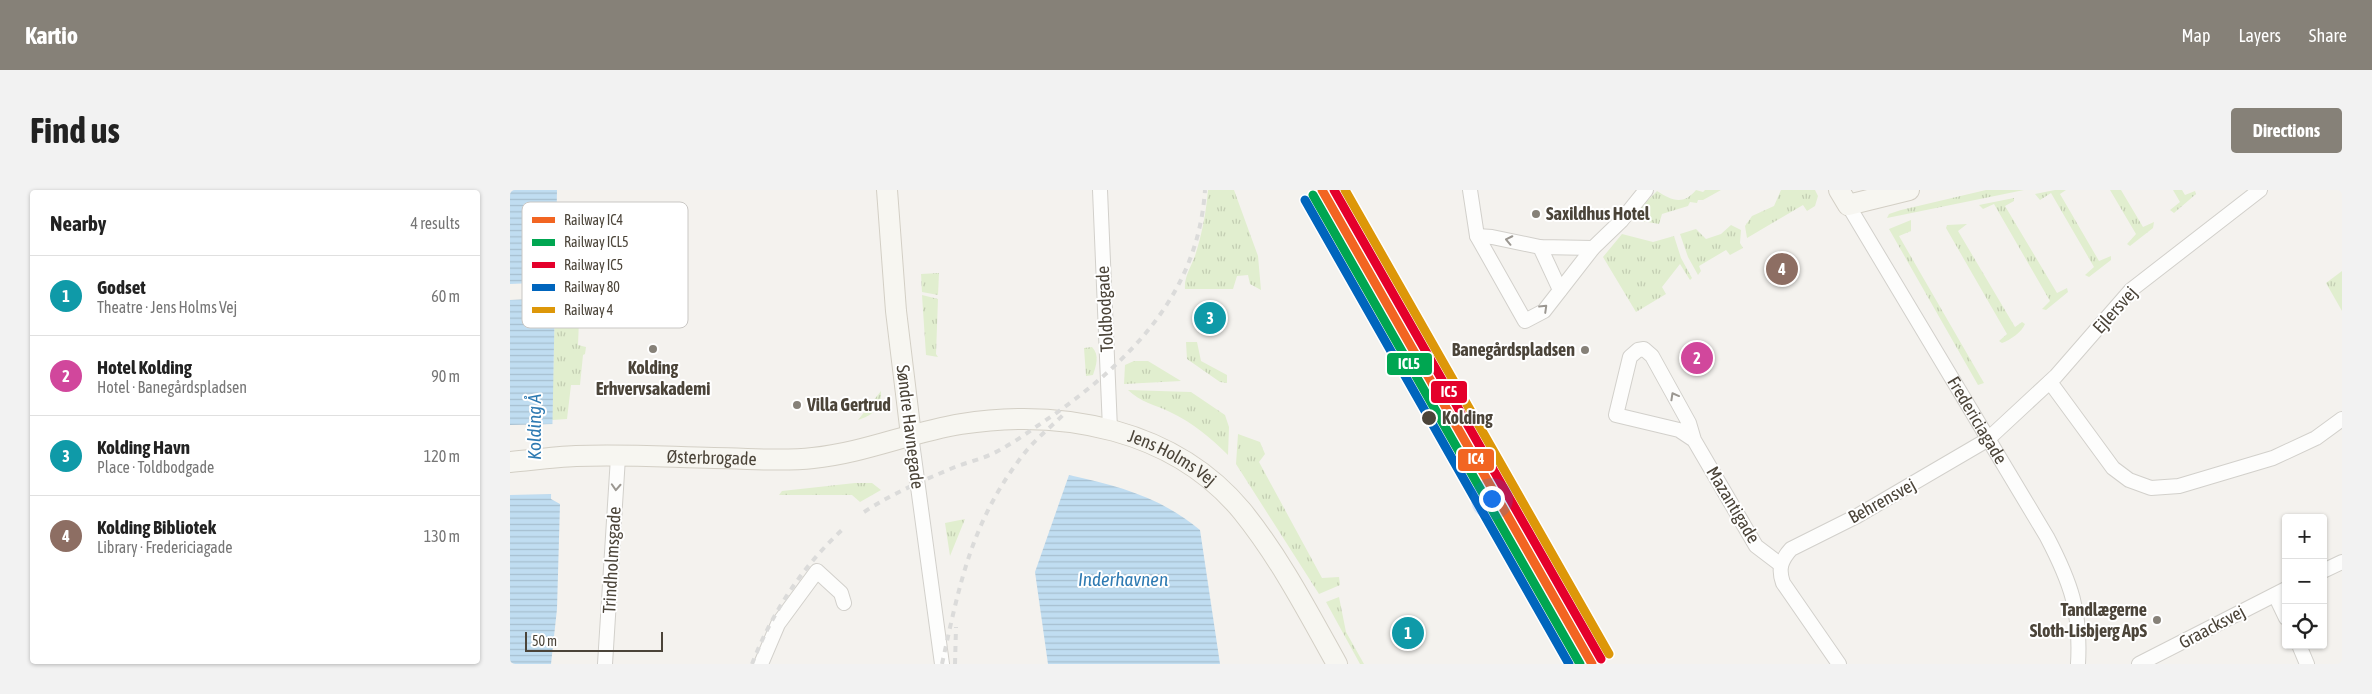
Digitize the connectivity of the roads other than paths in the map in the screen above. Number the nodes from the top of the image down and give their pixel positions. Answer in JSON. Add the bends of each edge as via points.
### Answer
{"nodes":[{"id":1,"x":887,"y":190,"type":"edge"},
{"id":2,"x":1100,"y":190,"type":"edge"},
{"id":3,"x":1470,"y":190,"type":"edge"},
{"id":4,"x":1646,"y":190,"type":"edge"},
{"id":5,"x":1909,"y":190,"type":"edge"},
{"id":6,"x":2256,"y":191,"type":"edge"},
{"id":7,"x":1843,"y":197,"type":"edge"},
{"id":8,"x":1477,"y":236,"type":"junction"},
{"id":9,"x":1540,"y":247,"type":"junction"},
{"id":10,"x":1593,"y":248,"type":"junction"},
{"id":11,"x":1560,"y":290,"type":"junction"},
{"id":12,"x":2050,"y":382,"type":"junction"},
{"id":13,"x":2342,"y":419,"type":"edge"},
{"id":14,"x":1110,"y":429,"type":"junction"},
{"id":15,"x":910,"y":435,"type":"junction"},
{"id":16,"x":1694,"y":440,"type":"junction"},
{"id":17,"x":1987,"y":440,"type":"junction"},
{"id":18,"x":618,"y":457,"type":"junction"},
{"id":19,"x":510,"y":462,"type":"edge"},
{"id":20,"x":2342,"y":562,"type":"edge"},
{"id":21,"x":1781,"y":565,"type":"junction"},
{"id":22,"x":2327,"y":569,"type":"edge"},
{"id":23,"x":2280,"y":592,"type":"edge"},
{"id":24,"x":844,"y":603,"type":"dead end"},
{"id":25,"x":2301,"y":649,"type":"edge"},
{"id":26,"x":605,"y":664,"type":"edge"},
{"id":27,"x":761,"y":664,"type":"edge"},
{"id":28,"x":942,"y":664,"type":"edge"},
{"id":29,"x":1337,"y":664,"type":"edge"},
{"id":30,"x":1839,"y":664,"type":"edge"},
{"id":31,"x":2078,"y":664,"type":"edge"},
{"id":32,"x":2138,"y":664,"type":"edge"},
{"id":33,"x":2307,"y":664,"type":"edge"}],
"edges":[{"from":1,"to":15,"type":"main road","name":"Søndre Havnegade"},
{"from":2,"to":14,"type":"street","name":"Toldbodgade"},
{"from":3,"to":8,"type":"street"},
{"from":4,"to":10,"type":"street"},
{"from":5,"to":7,"type":"main road"},
{"from":6,"to":12,"type":"street","name":"Ejlersvej","via":[[2131,290]]},
{"from":7,"to":17,"type":"street","name":"Fredericiagade"},
{"from":9,"to":8,"type":"street","one_way":true,"via":[[1492,236]]},
{"from":8,"to":11,"type":"street","one_way":true,"via":[[1525,321],[1544,311]]},
{"from":9,"to":10,"type":"street"},
{"from":9,"to":11,"type":"street"},
{"from":10,"to":11,"type":"street"},
{"from":12,"to":13,"type":"street","via":[[2113,468],[2129,480],[2151,488],[2179,486],[2273,458],[2316,438]]},
{"from":12,"to":17,"type":"street","name":"Ejlersvej"},
{"from":14,"to":15,"type":"main road","name":"Jens Holms Vej","via":[[1078,422],[1025,420],[964,424]]},
{"from":14,"to":29,"type":"main road","name":"Jens Holms Vej","via":[[1158,446],[1184,461],[1240,509],[1270,548]]},
{"from":15,"to":18,"type":"main road","name":"Østerbrogade","via":[[869,448],[801,459]]},
{"from":15,"to":28,"type":"street","name":"Søndre Havnegade"},
{"from":16,"to":16,"type":"street","one_way":true,"via":[[1689,423],[1652,356],[1644,349],[1638,350],[1630,357],[1616,415],[1679,430]]},
{"from":16,"to":21,"type":"street","name":"Mazantigade","via":[[1756,546]]},
{"from":17,"to":21,"type":"street","name":"Behrensvej","via":[[1857,516],[1791,549]]},
{"from":17,"to":31,"type":"street","name":"Fredericiagade","via":[[2047,537],[2066,575],[2080,636]]},
{"from":18,"to":19,"type":"main road","name":"Østerbrogade"},
{"from":18,"to":26,"type":"street","name":"Trindholmsgade","one_way":true},
{"from":20,"to":22,"type":"street"},
{"from":21,"to":30,"type":"street","via":[[1782,583]]},
{"from":23,"to":32,"type":"street","name":"Graacksvej"},
{"from":24,"to":27,"type":"street","via":[[841,593],[817,571],[778,624]]},
{"from":25,"to":33,"type":"street"}]}
